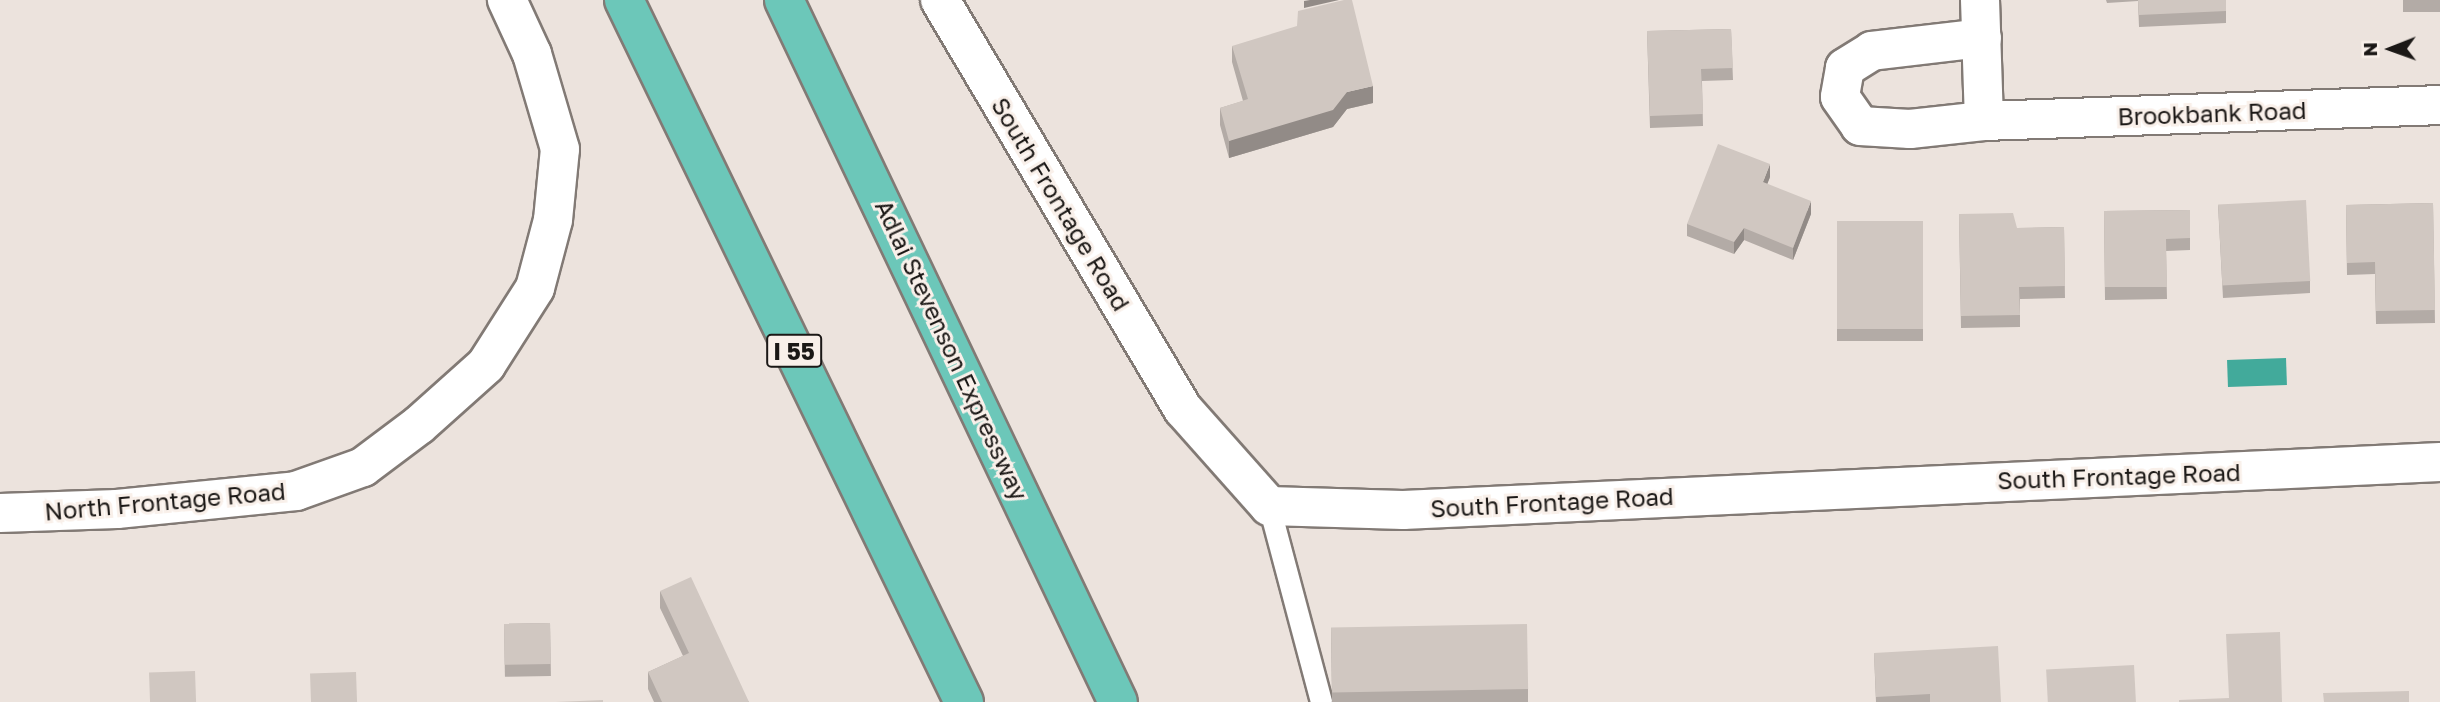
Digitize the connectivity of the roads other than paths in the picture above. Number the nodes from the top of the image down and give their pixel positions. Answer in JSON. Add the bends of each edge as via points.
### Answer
{"nodes":[{"id":1,"x":507,"y":0,"type":"edge"},
{"id":2,"x":624,"y":0,"type":"edge"},
{"id":3,"x":784,"y":0,"type":"edge"},
{"id":4,"x":940,"y":0,"type":"edge"},
{"id":5,"x":1980,"y":0,"type":"edge"},
{"id":6,"x":1982,"y":38,"type":"junction"},
{"id":7,"x":2440,"y":105,"type":"edge"},
{"id":8,"x":1984,"y":121,"type":"junction"},
{"id":9,"x":2440,"y":462,"type":"edge"},
{"id":10,"x":1269,"y":506,"type":"junction"},
{"id":11,"x":0,"y":513,"type":"edge"},
{"id":12,"x":964,"y":702,"type":"edge"},
{"id":13,"x":1118,"y":702,"type":"edge"},
{"id":14,"x":1321,"y":702,"type":"edge"}],
"edges":[{"from":1,"to":11,"type":"street","name":"North Frontage Road","via":[[532,54],[560,149],[553,220],[535,288],[486,365],[363,467],[296,491],[117,509]]},
{"from":2,"to":12,"type":"highway","number":"I 55"},
{"from":3,"to":13,"type":"highway","name":"Adlai Stevenson Expressway"},
{"from":4,"to":10,"type":"street","name":"South Frontage Road","via":[[1183,409]]},
{"from":5,"to":6,"type":"street"},
{"from":6,"to":8,"type":"street"},
{"from":6,"to":8,"type":"street","name":"Brookbank Road","via":[[1872,51],[1845,68],[1840,97],[1860,125],[1910,129]]},
{"from":7,"to":8,"type":"street","name":"Brookbank Road"},
{"from":9,"to":10,"type":"street","name":"South Frontage Road","via":[[1402,510]]},
{"from":10,"to":14,"type":"lane"}]}
